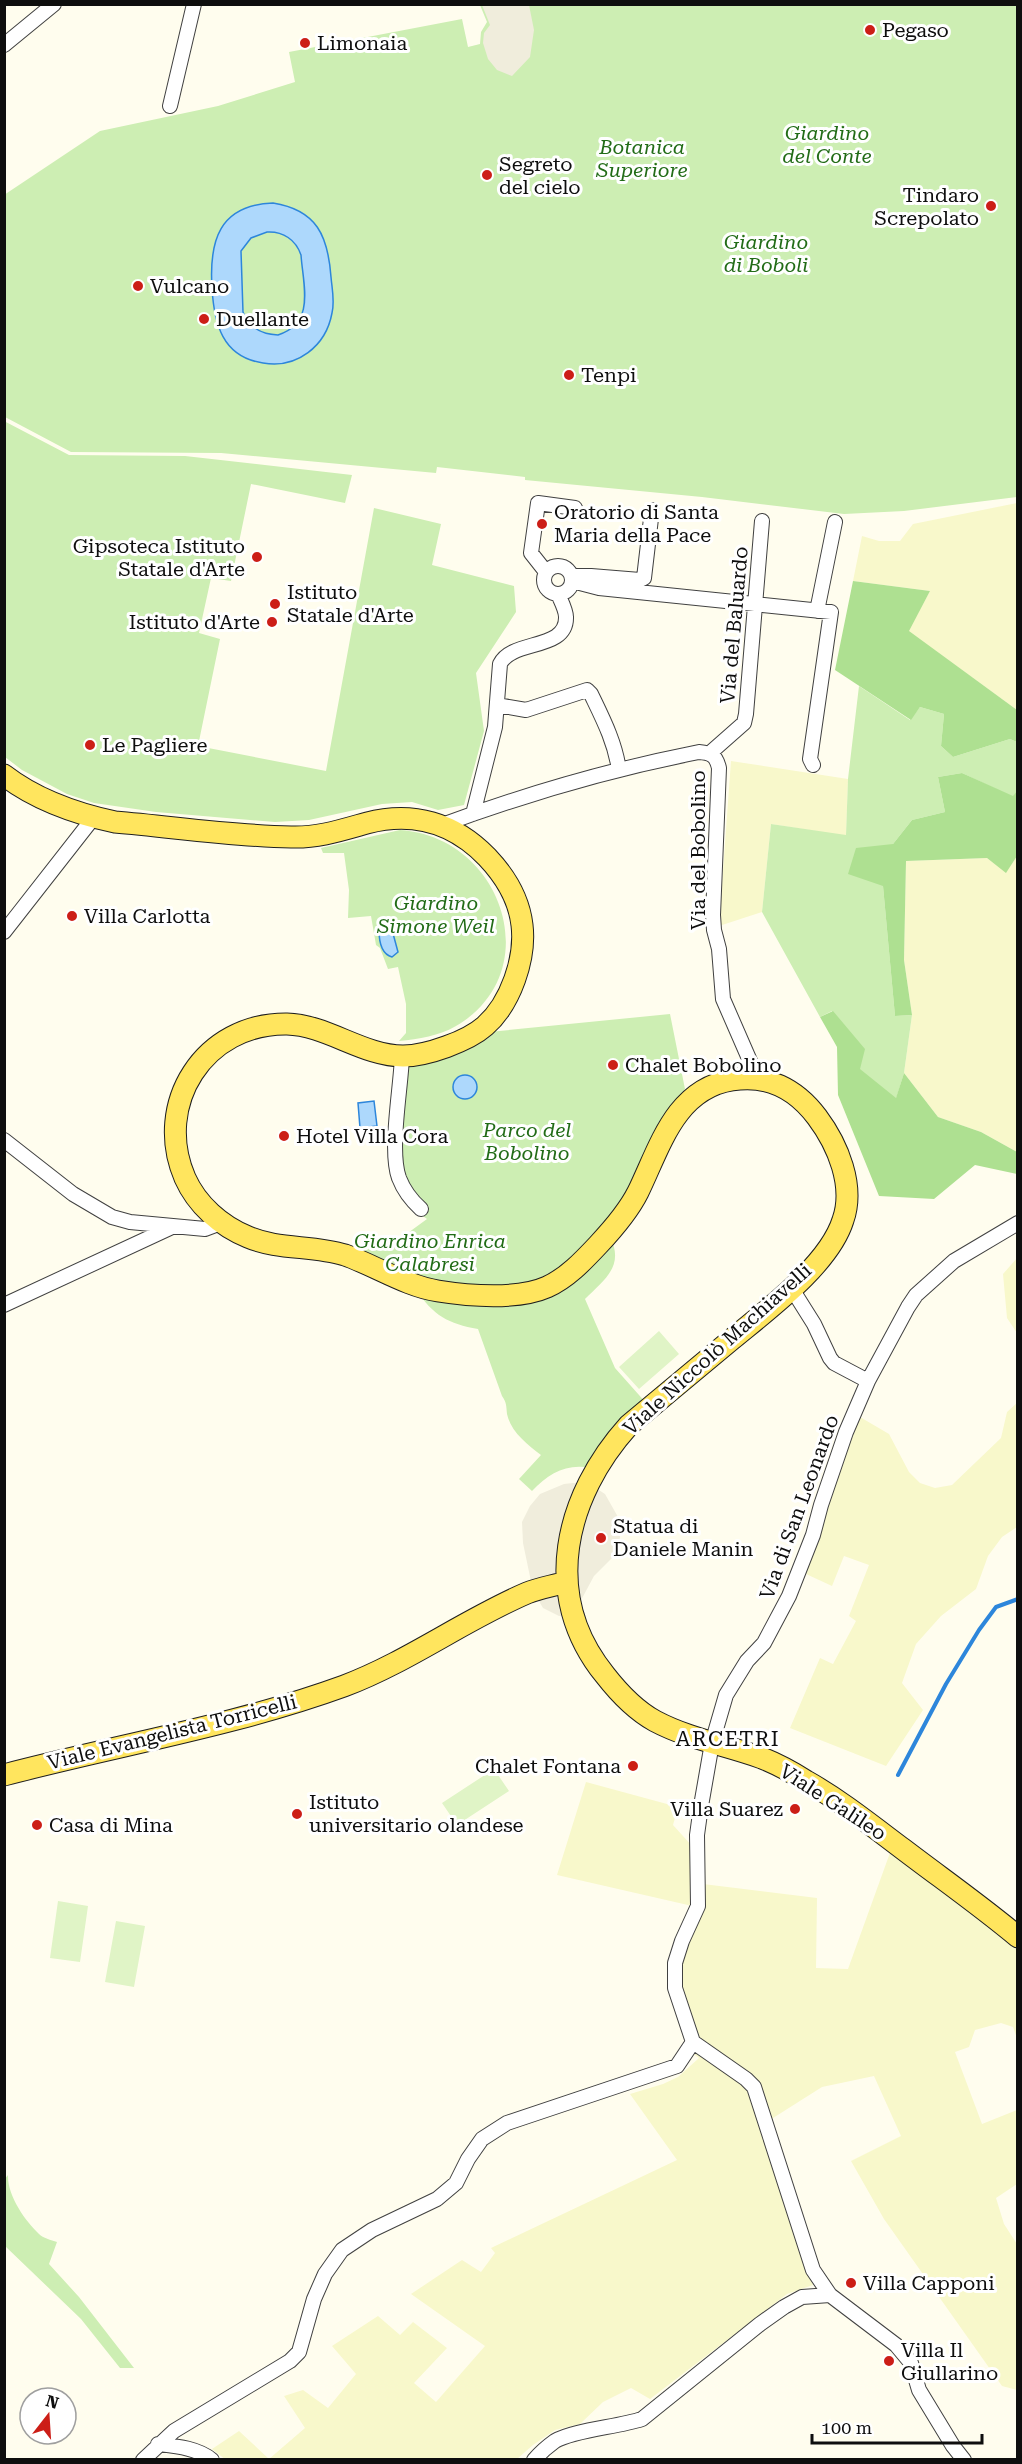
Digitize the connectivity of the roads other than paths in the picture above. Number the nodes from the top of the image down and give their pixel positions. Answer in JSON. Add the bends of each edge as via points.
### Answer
{"nodes":[{"id":1,"x":54,"y":4,"type":"edge"},
{"id":2,"x":194,"y":4,"type":"edge"},
{"id":3,"x":4,"y":45,"type":"edge"},
{"id":4,"x":170,"y":106,"type":"dead end"},
{"id":5,"x":575,"y":508,"type":"dead end"},
{"id":6,"x":652,"y":510,"type":"dead end"},
{"id":7,"x":762,"y":521,"type":"dead end"},
{"id":8,"x":835,"y":522,"type":"dead end"},
{"id":9,"x":546,"y":572,"type":"junction"},
{"id":10,"x":572,"y":579,"type":"junction"},
{"id":11,"x":558,"y":594,"type":"junction"},
{"id":12,"x":756,"y":604,"type":"junction"},
{"id":13,"x":817,"y":611,"type":"junction"},
{"id":14,"x":497,"y":705,"type":"junction"},
{"id":15,"x":710,"y":753,"type":"junction"},
{"id":16,"x":813,"y":765,"type":"dead end"},
{"id":17,"x":619,"y":770,"type":"junction"},
{"id":18,"x":4,"y":775,"type":"edge"},
{"id":19,"x":473,"y":814,"type":"junction"},
{"id":20,"x":94,"y":818,"type":"junction"},
{"id":21,"x":442,"y":825,"type":"junction"},
{"id":22,"x":4,"y":932,"type":"edge"},
{"id":23,"x":402,"y":1056,"type":"junction"},
{"id":24,"x":757,"y":1077,"type":"junction"},
{"id":25,"x":4,"y":1140,"type":"edge"},
{"id":26,"x":421,"y":1209,"type":"dead end"},
{"id":27,"x":221,"y":1223,"type":"junction"},
{"id":28,"x":1017,"y":1223,"type":"edge"},
{"id":29,"x":172,"y":1227,"type":"junction"},
{"id":30,"x":792,"y":1289,"type":"junction"},
{"id":31,"x":4,"y":1305,"type":"edge"},
{"id":32,"x":867,"y":1381,"type":"junction"},
{"id":33,"x":566,"y":1582,"type":"junction"},
{"id":34,"x":712,"y":1743,"type":"junction"},
{"id":35,"x":4,"y":1774,"type":"edge"},
{"id":36,"x":1017,"y":1937,"type":"edge"},
{"id":37,"x":693,"y":2042,"type":"junction"},
{"id":38,"x":830,"y":2295,"type":"junction"},
{"id":39,"x":158,"y":2444,"type":"junction"},
{"id":40,"x":143,"y":2460,"type":"edge"},
{"id":41,"x":212,"y":2460,"type":"edge"},
{"id":42,"x":534,"y":2460,"type":"edge"},
{"id":43,"x":964,"y":2460,"type":"edge"}],
"edges":[{"from":1,"to":3,"type":"street"},
{"from":2,"to":4,"type":"street"},
{"from":5,"to":9,"type":"street","via":[[538,503],[531,553]]},
{"from":6,"to":10,"type":"street","via":[[644,578]]},
{"from":7,"to":12,"type":"street","name":"Via del Baluardo"},
{"from":8,"to":13,"type":"street"},
{"from":9,"to":10,"type":"street","via":[[560,565],[568,569]]},
{"from":9,"to":11,"type":"street","via":[[544,584]]},
{"from":10,"to":11,"type":"street","via":[[566,592]]},
{"from":10,"to":12,"type":"street","via":[[599,588]]},
{"from":11,"to":14,"type":"street","via":[[567,615],[565,626],[556,636],[503,658]]},
{"from":12,"to":13,"type":"street"},
{"from":12,"to":15,"type":"street","name":"Via del Baluardo","via":[[744,723]]},
{"from":13,"to":16,"type":"street","via":[[831,612],[810,759]]},
{"from":14,"to":17,"type":"street","via":[[526,711],[587,690],[609,731]]},
{"from":14,"to":19,"type":"street"},
{"from":15,"to":17,"type":"street","name":"Via del Bobolino","via":[[699,752]]},
{"from":15,"to":24,"type":"street","name":"Via del Bobolino","via":[[719,768],[713,915],[722,993]]},
{"from":17,"to":19,"type":"street","name":"Via del Bobolino"},
{"from":18,"to":20,"type":"main road","name":"Viale Niccolò Machiavelli"},
{"from":19,"to":21,"type":"street","name":"Via del Bobolino"},
{"from":20,"to":21,"type":"main road","name":"Viale Niccolò Machiavelli","via":[[292,837],[327,834],[402,817]]},
{"from":20,"to":22,"type":"street"},
{"from":21,"to":23,"type":"main road","name":"Viale Niccolò Machiavelli","via":[[470,842],[505,878],[522,917],[520,957],[501,1006],[484,1027],[434,1051]]},
{"from":23,"to":26,"type":"street","via":[[396,1160],[405,1190]]},
{"from":23,"to":27,"type":"main road","name":"Viale Niccolò Machiavelli","via":[[364,1047],[321,1030],[287,1024],[245,1032],[225,1041],[200,1061],[185,1083],[176,1111],[176,1150],[190,1188]]},
{"from":24,"to":27,"type":"main road","name":"Viale Niccolò Machiavelli","via":[[712,1084],[694,1095],[660,1141],[635,1198],[616,1226],[569,1273],[545,1288],[487,1296],[430,1290],[342,1254],[255,1240]]},
{"from":24,"to":30,"type":"main road","name":"Viale Niccolò Machiavelli","via":[[778,1083],[797,1095],[817,1116],[832,1140],[848,1194],[844,1220],[835,1240]]},
{"from":25,"to":29,"type":"street","via":[[103,1214]]},
{"from":27,"to":29,"type":"street","via":[[205,1229]]},
{"from":28,"to":32,"type":"street","name":"Via di San Leonardo","via":[[954,1261],[916,1295]]},
{"from":29,"to":31,"type":"street"},
{"from":30,"to":32,"type":"street","via":[[834,1363]]},
{"from":30,"to":33,"type":"main road","name":"Viale Niccolò Machiavelli","via":[[629,1425],[609,1448],[588,1483],[574,1525]]},
{"from":32,"to":34,"type":"street","name":"Via di San Leonardo","via":[[789,1596],[764,1643],[733,1681]]},
{"from":33,"to":34,"type":"main road","name":"Viale Galileo","via":[[571,1614],[583,1643],[624,1697],[671,1729]]},
{"from":33,"to":35,"type":"main road","name":"Viale Evangelista Torricelli","via":[[533,1591],[346,1685],[233,1721]]},
{"from":34,"to":36,"type":"main road","name":"Viale Galileo","via":[[778,1765],[808,1782],[884,1834]]},
{"from":34,"to":37,"type":"street","name":"Via di San Leonardo","via":[[697,1835],[698,1906],[675,1963],[675,1988]]},
{"from":37,"to":38,"type":"street","via":[[754,2087],[813,2270]]},
{"from":37,"to":39,"type":"street","via":[[677,2066],[507,2123],[482,2139],[456,2183],[437,2199],[372,2230],[342,2250],[325,2274],[299,2352],[290,2361]]},
{"from":38,"to":42,"type":"street","via":[[801,2297],[784,2307],[642,2418],[567,2436]]},
{"from":38,"to":43,"type":"street","via":[[896,2345],[911,2363],[919,2390]]},
{"from":39,"to":40,"type":"street"},
{"from":39,"to":41,"type":"street","via":[[176,2446]]}]}
